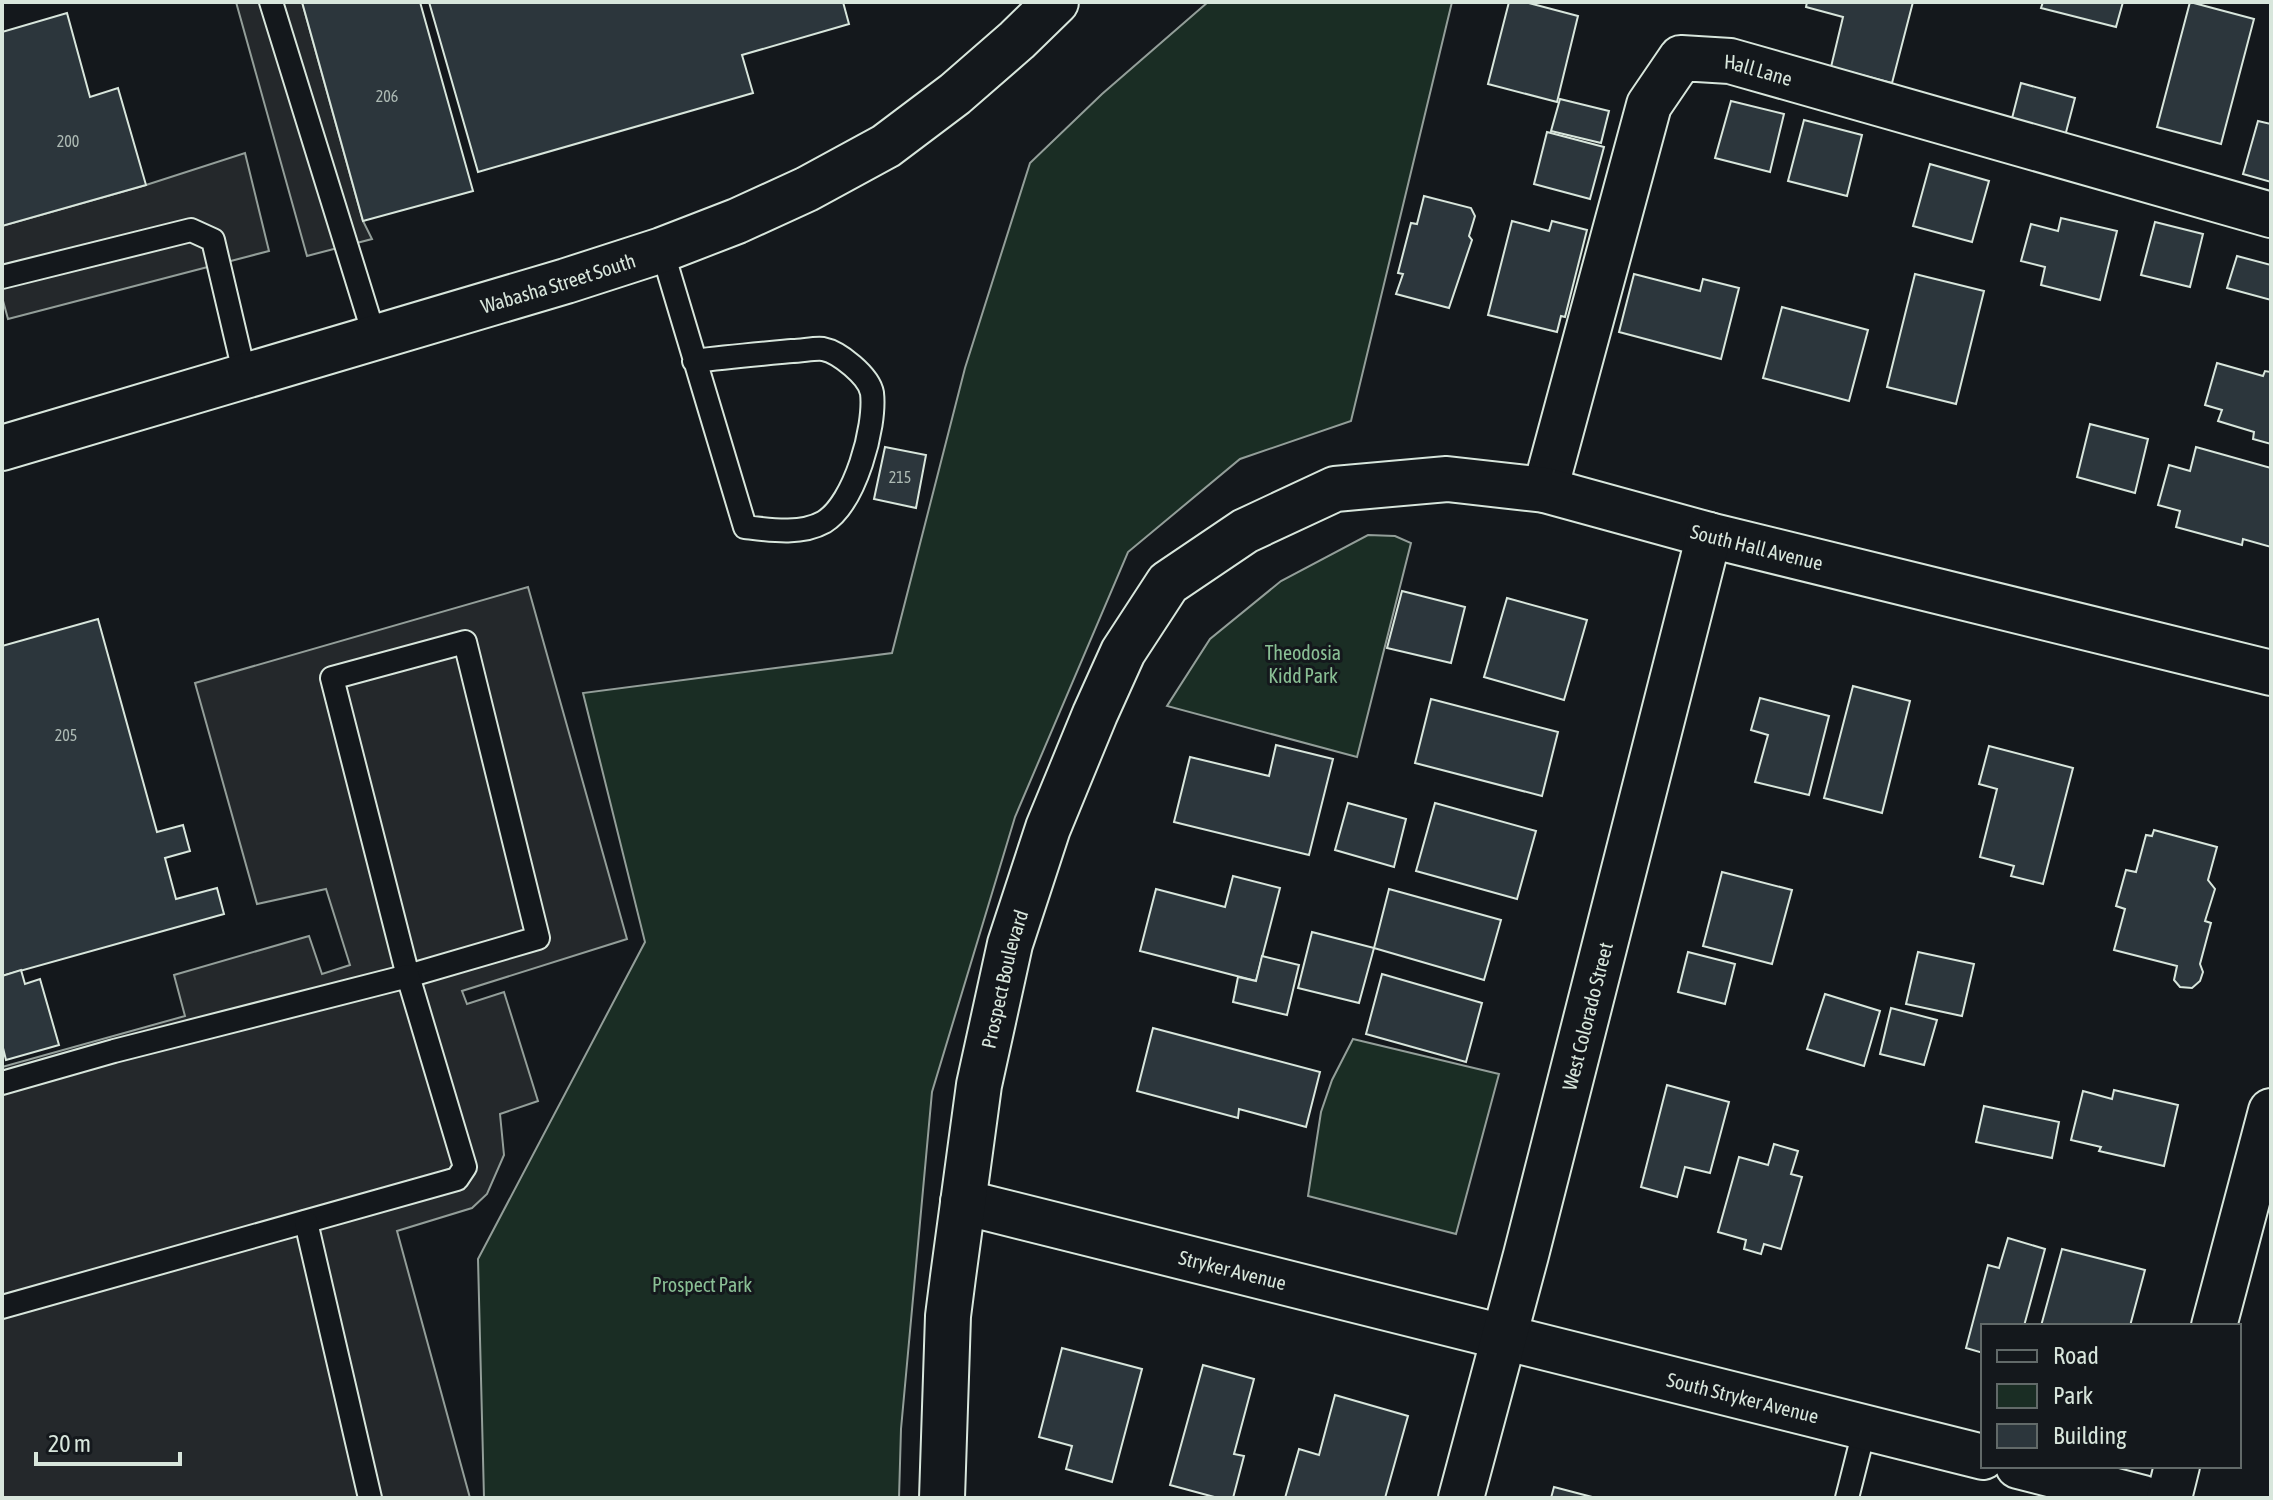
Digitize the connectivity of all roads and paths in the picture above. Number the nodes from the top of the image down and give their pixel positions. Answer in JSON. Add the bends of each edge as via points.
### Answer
{"nodes":[{"id":1,"x":271,"y":2,"type":"edge"},
{"id":2,"x":1056,"y":2,"type":"edge"},
{"id":3,"x":2271,"y":215,"type":"edge"},
{"id":4,"x":662,"y":250,"type":"junction"},
{"id":5,"x":2,"y":277,"type":"edge"},
{"id":6,"x":375,"y":338,"type":"junction"},
{"id":7,"x":694,"y":361,"type":"junction"},
{"id":8,"x":245,"y":376,"type":"junction"},
{"id":9,"x":2,"y":448,"type":"edge"},
{"id":10,"x":1545,"y":490,"type":"junction"},
{"id":11,"x":1245,"y":531,"type":"joint"},
{"id":12,"x":1709,"y":535,"type":"junction"},
{"id":13,"x":2271,"y":673,"type":"edge"},
{"id":14,"x":408,"y":976,"type":"junction"},
{"id":15,"x":2,"y":1083,"type":"edge"},
{"id":16,"x":2271,"y":1111,"type":"edge"},
{"id":17,"x":963,"y":1202,"type":"junction"},
{"id":18,"x":306,"y":1222,"type":"junction"},
{"id":19,"x":2,"y":1307,"type":"edge"},
{"id":20,"x":2215,"y":1324,"type":"edge"},
{"id":21,"x":1505,"y":1336,"type":"junction"},
{"id":22,"x":1865,"y":1427,"type":"junction"},
{"id":23,"x":1981,"y":1456,"type":"edge"},
{"id":24,"x":2026,"y":1468,"type":"edge"},
{"id":25,"x":2176,"y":1468,"type":"edge"},
{"id":26,"x":370,"y":1498,"type":"edge"},
{"id":27,"x":942,"y":1498,"type":"edge"},
{"id":28,"x":1461,"y":1498,"type":"edge"},
{"id":29,"x":1847,"y":1498,"type":"edge"},
{"id":30,"x":2143,"y":1498,"type":"edge"},
{"id":31,"x":2169,"y":1498,"type":"edge"}],
"edges":[{"from":1,"to":6,"type":"lane"},
{"from":2,"to":4,"type":"street","name":"Wabasha Street South","via":[[955,94],[886,146],[807,189]]},
{"from":3,"to":10,"type":"street","name":"Hall Lane","via":[[1730,61],[1681,58],[1649,105]]},
{"from":4,"to":6,"type":"street","name":"Wabasha Street South"},
{"from":4,"to":7,"type":"lane"},
{"from":5,"to":8,"type":"lane","via":[[191,230],[213,240]]},
{"from":6,"to":8,"type":"street","name":"Wabasha Street South"},
{"from":7,"to":7,"type":"lane","via":[[824,349],[853,365],[871,389],[872,416],[854,482],[825,521],[778,531],[745,527]]},
{"from":8,"to":9,"type":"street","name":"Wabasha Street South"},
{"from":10,"to":11,"type":"street","name":"South Hall Avenue","via":[[1447,479],[1335,489]]},
{"from":10,"to":12,"type":"street","name":"South Hall Avenue"},
{"from":11,"to":17,"type":"street","name":"Prospect Boulevard","via":[[1168,583],[1123,652],[1095,714],[1048,828],[1010,944],[979,1085]]},
{"from":12,"to":13,"type":"street","name":"South Hall Avenue"},
{"from":12,"to":21,"type":"street","name":"West Colorado Street"},
{"from":14,"to":14,"type":"lane","via":[[332,678],[465,642],[538,938]]},
{"from":14,"to":15,"type":"lane"},
{"from":14,"to":18,"type":"lane","via":[[465,1167],[457,1179]]},
{"from":16,"to":20,"type":"street"},
{"from":17,"to":21,"type":"street","name":"Stryker Avenue"},
{"from":17,"to":27,"type":"street","name":"Prospect Boulevard","via":[[948,1316]]},
{"from":18,"to":19,"type":"lane"},
{"from":18,"to":26,"type":"lane"},
{"from":21,"to":22,"type":"street","name":"South Stryker Avenue"},
{"from":21,"to":28,"type":"street","name":"West Colorado Street"},
{"from":22,"to":23,"type":"street","name":"South Stryker Avenue"},
{"from":22,"to":29,"type":"lane"},
{"from":24,"to":30,"type":"street"},
{"from":25,"to":31,"type":"street"}]}
